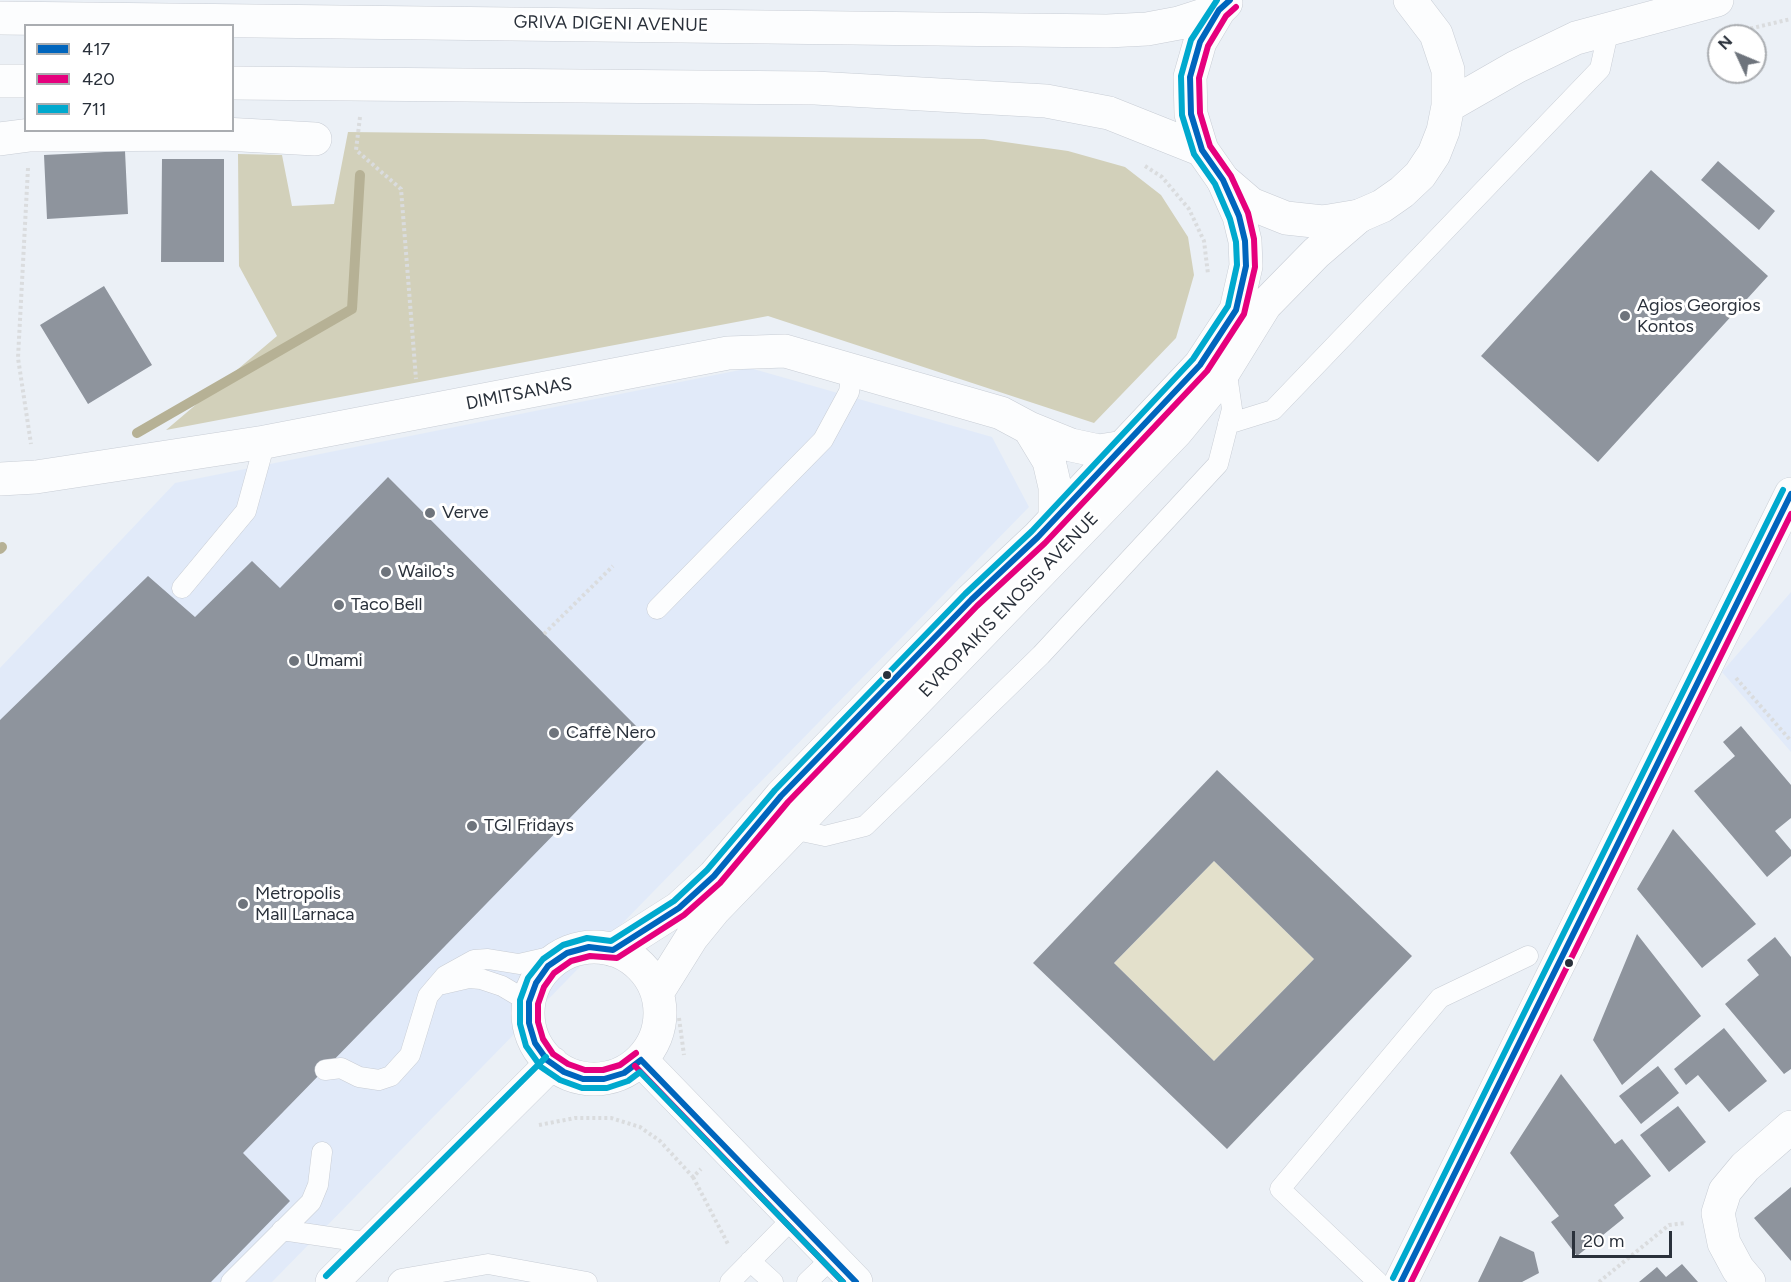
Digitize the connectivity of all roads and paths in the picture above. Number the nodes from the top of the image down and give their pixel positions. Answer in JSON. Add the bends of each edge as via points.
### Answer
{"nodes":[{"id":1,"x":1410,"y":0,"type":"edge"},
{"id":2,"x":1717,"y":0,"type":"edge"},
{"id":3,"x":1224,"y":5,"type":"edge"},
{"id":4,"x":0,"y":18,"type":"edge"},
{"id":5,"x":1791,"y":19,"type":"edge"},
{"id":6,"x":1767,"y":25,"type":"edge"},
{"id":7,"x":1609,"y":27,"type":"junction"},
{"id":8,"x":0,"y":81,"type":"edge"},
{"id":9,"x":24,"y":81,"type":"edge"},
{"id":10,"x":234,"y":83,"type":"edge"},
{"id":11,"x":363,"y":84,"type":"junction"},
{"id":12,"x":1449,"y":106,"type":"junction"},
{"id":13,"x":15,"y":137,"type":"edge"},
{"id":14,"x":315,"y":139,"type":"dead end"},
{"id":15,"x":1202,"y":150,"type":"junction"},
{"id":16,"x":1136,"y":159,"type":"dead end"},
{"id":17,"x":1223,"y":180,"type":"junction"},
{"id":18,"x":1359,"y":216,"type":"junction"},
{"id":19,"x":1208,"y":276,"type":"dead end"},
{"id":20,"x":852,"y":368,"type":"junction"},
{"id":21,"x":1226,"y":368,"type":"junction"},
{"id":22,"x":419,"y":413,"type":"junction"},
{"id":23,"x":1228,"y":424,"type":"junction"},
{"id":24,"x":1029,"y":428,"type":"junction"},
{"id":25,"x":265,"y":442,"type":"junction"},
{"id":26,"x":1124,"y":447,"type":"junction"},
{"id":27,"x":36,"y":477,"type":"junction"},
{"id":28,"x":0,"y":479,"type":"edge"},
{"id":29,"x":1791,"y":494,"type":"edge"},
{"id":30,"x":1055,"y":518,"type":"junction"},
{"id":31,"x":613,"y":566,"type":"dead end"},
{"id":32,"x":182,"y":588,"type":"dead end"},
{"id":33,"x":657,"y":609,"type":"dead end"},
{"id":34,"x":544,"y":634,"type":"dead end"},
{"id":35,"x":1734,"y":675,"type":"dead end"},
{"id":36,"x":1791,"y":741,"type":"edge"},
{"id":37,"x":792,"y":829,"type":"junction"},
{"id":38,"x":613,"y":950,"type":"junction"},
{"id":39,"x":567,"y":953,"type":"junction"},
{"id":40,"x":1528,"y":956,"type":"dead end"},
{"id":41,"x":438,"y":986,"type":"junction"},
{"id":42,"x":529,"y":1002,"type":"junction"},
{"id":43,"x":668,"y":1003,"type":"junction"},
{"id":44,"x":640,"y":1060,"type":"junction"},
{"id":45,"x":552,"y":1063,"type":"junction"},
{"id":46,"x":687,"y":1065,"type":"dead end"},
{"id":47,"x":325,"y":1070,"type":"dead end"},
{"id":48,"x":535,"y":1126,"type":"dead end"},
{"id":49,"x":1791,"y":1127,"type":"edge"},
{"id":50,"x":724,"y":1146,"type":"junction"},
{"id":51,"x":322,"y":1152,"type":"dead end"},
{"id":52,"x":693,"y":1177,"type":"junction"},
{"id":53,"x":1718,"y":1217,"type":"junction"},
{"id":54,"x":793,"y":1218,"type":"junction"},
{"id":55,"x":282,"y":1230,"type":"junction"},
{"id":56,"x":370,"y":1243,"type":"junction"},
{"id":57,"x":730,"y":1250,"type":"dead end"},
{"id":58,"x":832,"y":1258,"type":"junction"},
{"id":59,"x":750,"y":1261,"type":"junction"},
{"id":60,"x":231,"y":1282,"type":"edge"},
{"id":61,"x":332,"y":1282,"type":"edge"},
{"id":62,"x":398,"y":1282,"type":"edge"},
{"id":63,"x":587,"y":1282,"type":"edge"},
{"id":64,"x":730,"y":1282,"type":"edge"},
{"id":65,"x":773,"y":1282,"type":"edge"},
{"id":66,"x":807,"y":1282,"type":"edge"},
{"id":67,"x":856,"y":1282,"type":"edge"},
{"id":68,"x":1378,"y":1282,"type":"edge"},
{"id":69,"x":1401,"y":1282,"type":"edge"},
{"id":70,"x":1599,"y":1282,"type":"edge"},
{"id":71,"x":1749,"y":1282,"type":"edge"}],
"edges":[{"from":1,"to":12,"type":"main road","name":"GRIVA DIGENI AVENUE","via":[[1436,34],[1448,70]]},
{"from":2,"to":7,"type":"main road"},
{"from":3,"to":4,"type":"main road","name":"GRIVA DIGENI AVENUE","via":[[1179,23],[1107,31]]},
{"from":3,"to":15,"type":"main road","name":"GRIVA DIGENI AVENUE","via":[[1200,42],[1190,77],[1191,114]]},
{"from":5,"to":6,"type":"path"},
{"from":7,"to":12,"type":"main road","via":[[1551,49]]},
{"from":7,"to":23,"type":"lane","via":[[1600,69],[1273,410]]},
{"from":8,"to":9,"type":"main road"},
{"from":10,"to":11,"type":"main road"},
{"from":11,"to":15,"type":"main road","via":[[816,88],[1046,101],[1108,113]]},
{"from":11,"to":22,"type":"path","via":[[356,150],[401,189]]},
{"from":12,"to":18,"type":"main road","name":"GRIVA DIGENI AVENUE","via":[[1434,154],[1420,174],[1389,201]]},
{"from":13,"to":14,"type":"main road","via":[[224,134]]},
{"from":13,"to":27,"type":"path","via":[[18,358]]},
{"from":15,"to":17,"type":"main road","name":"GRIVA DIGENI AVENUE"},
{"from":16,"to":19,"type":"path","via":[[1162,177],[1189,209],[1204,241]]},
{"from":17,"to":18,"type":"main road","name":"GRIVA DIGENI AVENUE","via":[[1251,204],[1286,218],[1323,222]]},
{"from":17,"to":26,"type":"main road","name":"EVROPAIKIS ENOSIS AVENUE","via":[[1245,241],[1246,266],[1236,309],[1200,365]]},
{"from":18,"to":21,"type":"main road","name":"EVROPAIKIS ENOSIS AVENUE","via":[[1265,305]]},
{"from":20,"to":22,"type":"main road","name":"DIMITSANAS","via":[[785,351],[728,353]]},
{"from":20,"to":24,"type":"main road","name":"DIMITSANAS","via":[[1001,413]]},
{"from":20,"to":33,"type":"lane","via":[[849,392],[823,440]]},
{"from":21,"to":23,"type":"lane","via":[[1233,409]]},
{"from":21,"to":37,"type":"main road","name":"EVROPAIKIS ENOSIS AVENUE","via":[[1176,432]]},
{"from":22,"to":25,"type":"main road","name":"DIMITSANAS"},
{"from":23,"to":37,"type":"lane","via":[[1218,464],[1041,655],[865,826],[825,836]]},
{"from":24,"to":26,"type":"main road","name":"DIMITSANAS","via":[[1071,445],[1099,451]]},
{"from":24,"to":30,"type":"main road","via":[[1049,461],[1055,487]]},
{"from":25,"to":27,"type":"main road","name":"DIMITSANAS"},
{"from":25,"to":32,"type":"lane","via":[[246,511]]},
{"from":26,"to":30,"type":"main road","name":"EVROPAIKIS ENOSIS AVENUE"},
{"from":27,"to":28,"type":"main road","name":"DIMITSANAS"},
{"from":29,"to":69,"type":"main road"},
{"from":30,"to":38,"type":"main road","name":"EVROPAIKIS ENOSIS AVENUE","via":[[798,779],[714,876],[679,908]]},
{"from":31,"to":34,"type":"path"},
{"from":35,"to":36,"type":"path"},
{"from":37,"to":43,"type":"main road","name":"EVROPAIKIS ENOSIS AVENUE","via":[[692,938]]},
{"from":38,"to":39,"type":"main road","via":[[590,947]]},
{"from":38,"to":43,"type":"main road","via":[[633,959]]},
{"from":39,"to":41,"type":"lane","via":[[519,964],[474,960],[457,968]]},
{"from":39,"to":42,"type":"main road","via":[[548,966]]},
{"from":40,"to":68,"type":"lane","via":[[1440,998],[1280,1189]]},
{"from":41,"to":42,"type":"lane","via":[[456,980],[481,979]]},
{"from":41,"to":47,"type":"lane","via":[[425,1005],[410,1055],[392,1076],[379,1080],[359,1077],[341,1068]]},
{"from":42,"to":45,"type":"main road","via":[[529,1023],[535,1043]]},
{"from":43,"to":44,"type":"main road","via":[[654,1041]]},
{"from":43,"to":46,"type":"path"},
{"from":44,"to":45,"type":"main road","via":[[624,1073],[604,1079],[583,1079]]},
{"from":44,"to":50,"type":"main road"},
{"from":45,"to":56,"type":"main road"},
{"from":48,"to":52,"type":"path","via":[[575,1118],[611,1118],[640,1127],[660,1141]]},
{"from":49,"to":53,"type":"main road","via":[[1745,1167],[1725,1191]]},
{"from":50,"to":52,"type":"path"},
{"from":50,"to":54,"type":"main road"},
{"from":51,"to":55,"type":"lane","via":[[318,1185],[311,1202]]},
{"from":52,"to":57,"type":"path"},
{"from":53,"to":70,"type":"path","via":[[1670,1225]]},
{"from":53,"to":71,"type":"main road","via":[[1724,1243]]},
{"from":54,"to":58,"type":"main road"},
{"from":54,"to":59,"type":"lane"},
{"from":55,"to":56,"type":"lane"},
{"from":55,"to":60,"type":"lane"},
{"from":56,"to":61,"type":"main road"},
{"from":58,"to":66,"type":"lane"},
{"from":58,"to":67,"type":"main road"},
{"from":59,"to":64,"type":"lane"},
{"from":59,"to":65,"type":"lane"},
{"from":62,"to":63,"type":"lane","via":[[489,1264]]}]}
